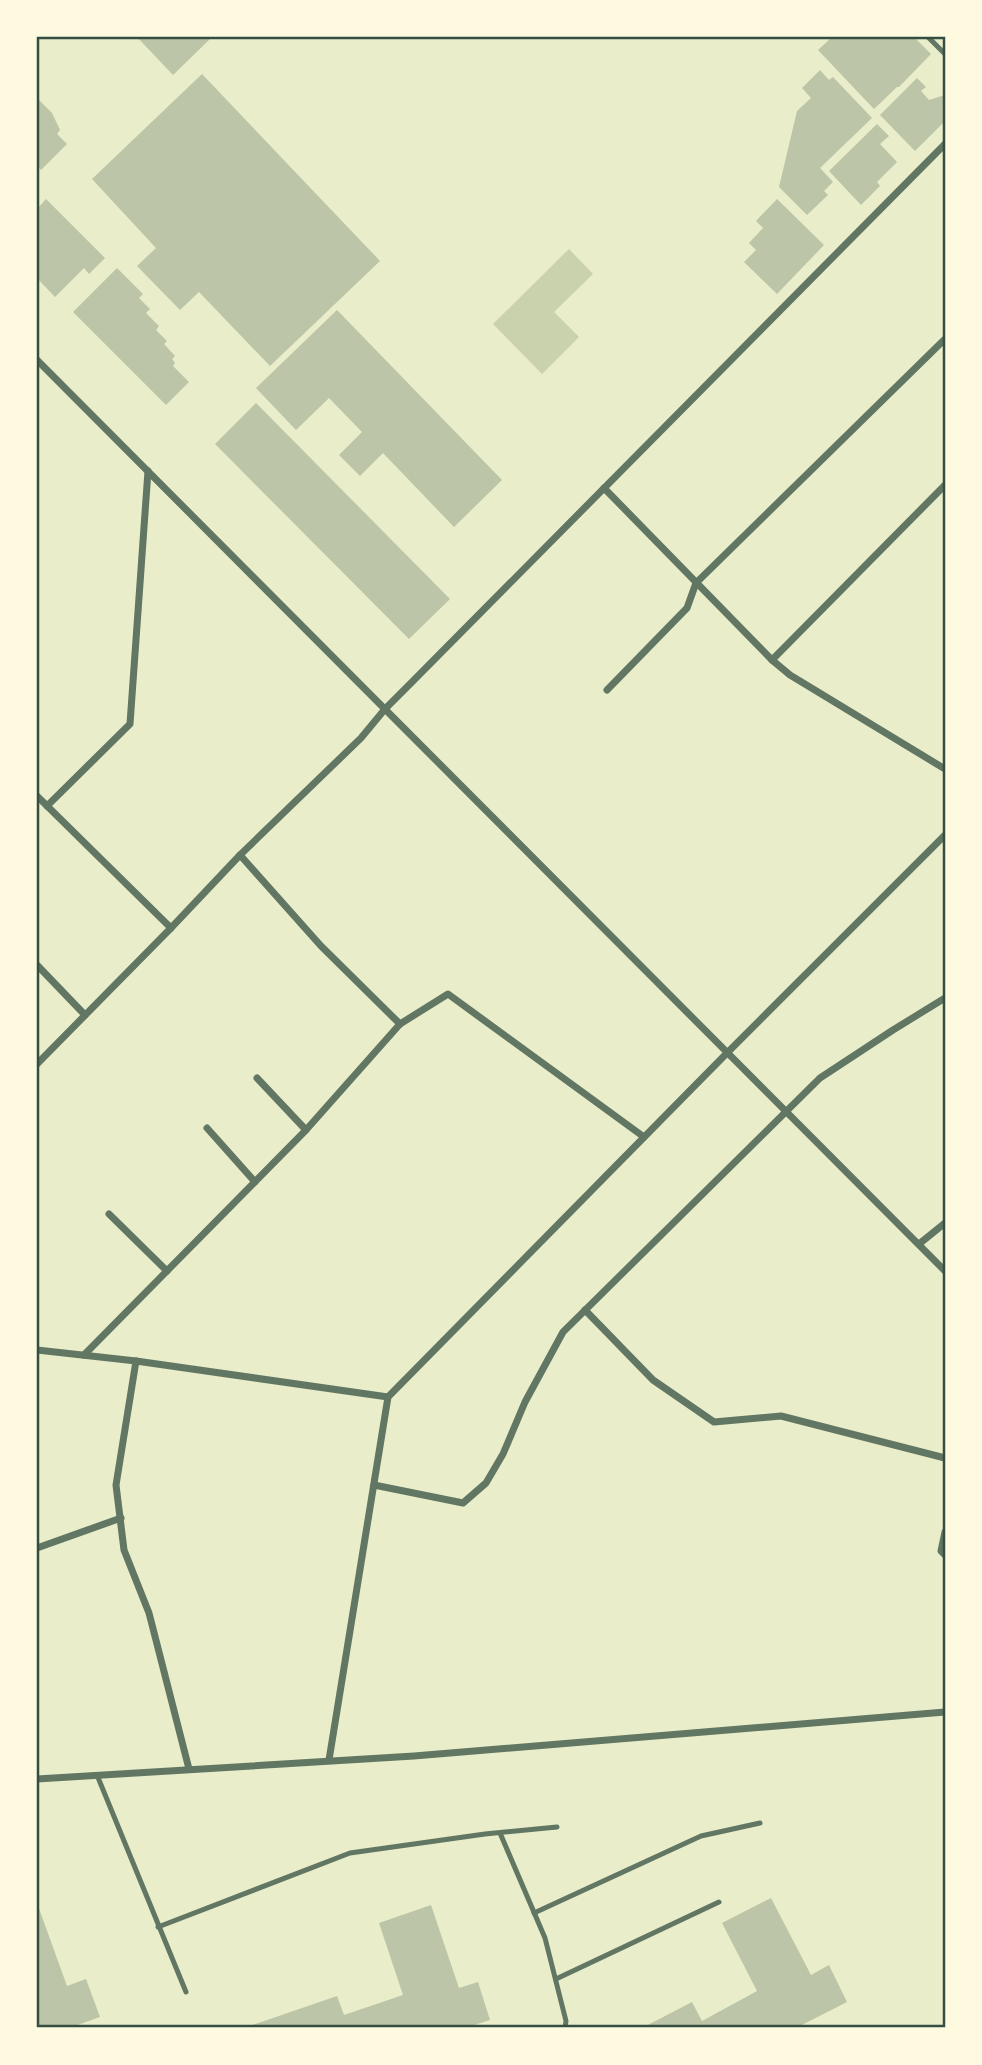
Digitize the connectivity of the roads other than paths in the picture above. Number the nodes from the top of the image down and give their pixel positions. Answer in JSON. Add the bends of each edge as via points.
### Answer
{"nodes":[{"id":1,"x":928,"y":37,"type":"edge"},
{"id":2,"x":945,"y":54,"type":"edge"},
{"id":3,"x":945,"y":144,"type":"edge"},
{"id":4,"x":945,"y":340,"type":"edge"},
{"id":5,"x":37,"y":360,"type":"edge"},
{"id":6,"x":148,"y":471,"type":"junction"},
{"id":7,"x":945,"y":485,"type":"edge"},
{"id":8,"x":604,"y":488,"type":"junction"},
{"id":9,"x":696,"y":583,"type":"junction"},
{"id":10,"x":772,"y":660,"type":"junction"},
{"id":11,"x":607,"y":690,"type":"dead end"},
{"id":12,"x":385,"y":709,"type":"junction"},
{"id":13,"x":945,"y":769,"type":"edge"},
{"id":14,"x":37,"y":796,"type":"edge"},
{"id":15,"x":47,"y":806,"type":"junction"},
{"id":16,"x":945,"y":835,"type":"edge"},
{"id":17,"x":240,"y":855,"type":"junction"},
{"id":18,"x":172,"y":928,"type":"junction"},
{"id":19,"x":37,"y":965,"type":"edge"},
{"id":20,"x":945,"y":998,"type":"edge"},
{"id":21,"x":85,"y":1015,"type":"junction"},
{"id":22,"x":400,"y":1024,"type":"junction"},
{"id":23,"x":727,"y":1053,"type":"junction"},
{"id":24,"x":37,"y":1064,"type":"edge"},
{"id":25,"x":257,"y":1078,"type":"dead end"},
{"id":26,"x":786,"y":1111,"type":"junction"},
{"id":27,"x":207,"y":1128,"type":"dead end"},
{"id":28,"x":306,"y":1130,"type":"junction"},
{"id":29,"x":644,"y":1137,"type":"junction"},
{"id":30,"x":255,"y":1182,"type":"junction"},
{"id":31,"x":109,"y":1214,"type":"dead end"},
{"id":32,"x":945,"y":1223,"type":"edge"},
{"id":33,"x":919,"y":1244,"type":"junction"},
{"id":34,"x":167,"y":1271,"type":"junction"},
{"id":35,"x":945,"y":1271,"type":"edge"},
{"id":36,"x":586,"y":1310,"type":"junction"},
{"id":37,"x":37,"y":1350,"type":"edge"},
{"id":38,"x":84,"y":1355,"type":"junction"},
{"id":39,"x":136,"y":1361,"type":"junction"},
{"id":40,"x":388,"y":1397,"type":"junction"},
{"id":41,"x":945,"y":1458,"type":"edge"},
{"id":42,"x":374,"y":1485,"type":"junction"},
{"id":43,"x":121,"y":1518,"type":"junction"},
{"id":44,"x":945,"y":1532,"type":"edge"},
{"id":45,"x":37,"y":1548,"type":"edge"},
{"id":46,"x":945,"y":1555,"type":"edge"},
{"id":47,"x":945,"y":1712,"type":"edge"},
{"id":48,"x":329,"y":1760,"type":"junction"},
{"id":49,"x":189,"y":1769,"type":"junction"},
{"id":50,"x":96,"y":1775,"type":"junction"},
{"id":51,"x":37,"y":1779,"type":"edge"},
{"id":52,"x":760,"y":1823,"type":"dead end"},
{"id":53,"x":557,"y":1827,"type":"dead end"},
{"id":54,"x":500,"y":1833,"type":"junction"},
{"id":55,"x":719,"y":1902,"type":"dead end"},
{"id":56,"x":534,"y":1913,"type":"junction"},
{"id":57,"x":158,"y":1927,"type":"junction"},
{"id":58,"x":556,"y":1979,"type":"junction"},
{"id":59,"x":186,"y":1992,"type":"dead end"},
{"id":60,"x":565,"y":2028,"type":"edge"}],
"edges":[{"from":1,"to":2,"type":"lane"},
{"from":3,"to":8,"type":"street"},
{"from":4,"to":9,"type":"street"},
{"from":5,"to":6,"type":"street"},
{"from":6,"to":12,"type":"street"},
{"from":6,"to":15,"type":"street","via":[[130,724]]},
{"from":7,"to":10,"type":"street"},
{"from":8,"to":9,"type":"street"},
{"from":8,"to":12,"type":"street"},
{"from":9,"to":10,"type":"street"},
{"from":9,"to":11,"type":"street","via":[[688,608]]},
{"from":10,"to":13,"type":"street"},
{"from":12,"to":17,"type":"street"},
{"from":12,"to":23,"type":"street"},
{"from":14,"to":15,"type":"street"},
{"from":15,"to":18,"type":"street"},
{"from":16,"to":23,"type":"street"},
{"from":17,"to":18,"type":"street"},
{"from":17,"to":22,"type":"street","via":[[321,946]]},
{"from":18,"to":21,"type":"street"},
{"from":19,"to":21,"type":"street"},
{"from":20,"to":26,"type":"street","via":[[820,1078]]},
{"from":21,"to":24,"type":"street"},
{"from":22,"to":28,"type":"street"},
{"from":22,"to":29,"type":"street","via":[[448,994]]},
{"from":23,"to":26,"type":"street"},
{"from":23,"to":29,"type":"street"},
{"from":25,"to":28,"type":"street"},
{"from":26,"to":33,"type":"street"},
{"from":26,"to":36,"type":"street"},
{"from":27,"to":30,"type":"street"},
{"from":28,"to":30,"type":"street"},
{"from":29,"to":40,"type":"street"},
{"from":30,"to":34,"type":"street"},
{"from":31,"to":34,"type":"street"},
{"from":32,"to":33,"type":"street"},
{"from":33,"to":35,"type":"street"},
{"from":34,"to":38,"type":"street"},
{"from":36,"to":41,"type":"street","via":[[653,1380],[714,1422],[781,1416]]},
{"from":36,"to":42,"type":"street","via":[[564,1332],[486,1483],[463,1503]]},
{"from":37,"to":38,"type":"street"},
{"from":38,"to":39,"type":"street"},
{"from":39,"to":40,"type":"street"},
{"from":39,"to":43,"type":"street","via":[[117,1485]]},
{"from":40,"to":42,"type":"street"},
{"from":42,"to":48,"type":"street"},
{"from":43,"to":45,"type":"street"},
{"from":43,"to":49,"type":"street","via":[[124,1550],[149,1613]]},
{"from":44,"to":46,"type":"street"},
{"from":47,"to":48,"type":"street"},
{"from":48,"to":49,"type":"street"},
{"from":49,"to":50,"type":"street"},
{"from":50,"to":51,"type":"street"},
{"from":50,"to":57,"type":"lane"},
{"from":52,"to":56,"type":"lane","via":[[701,1836]]},
{"from":53,"to":54,"type":"lane"},
{"from":54,"to":56,"type":"lane"},
{"from":54,"to":57,"type":"lane","via":[[350,1853]]},
{"from":55,"to":58,"type":"lane"},
{"from":56,"to":58,"type":"lane"},
{"from":57,"to":59,"type":"lane"},
{"from":58,"to":60,"type":"lane"}]}
